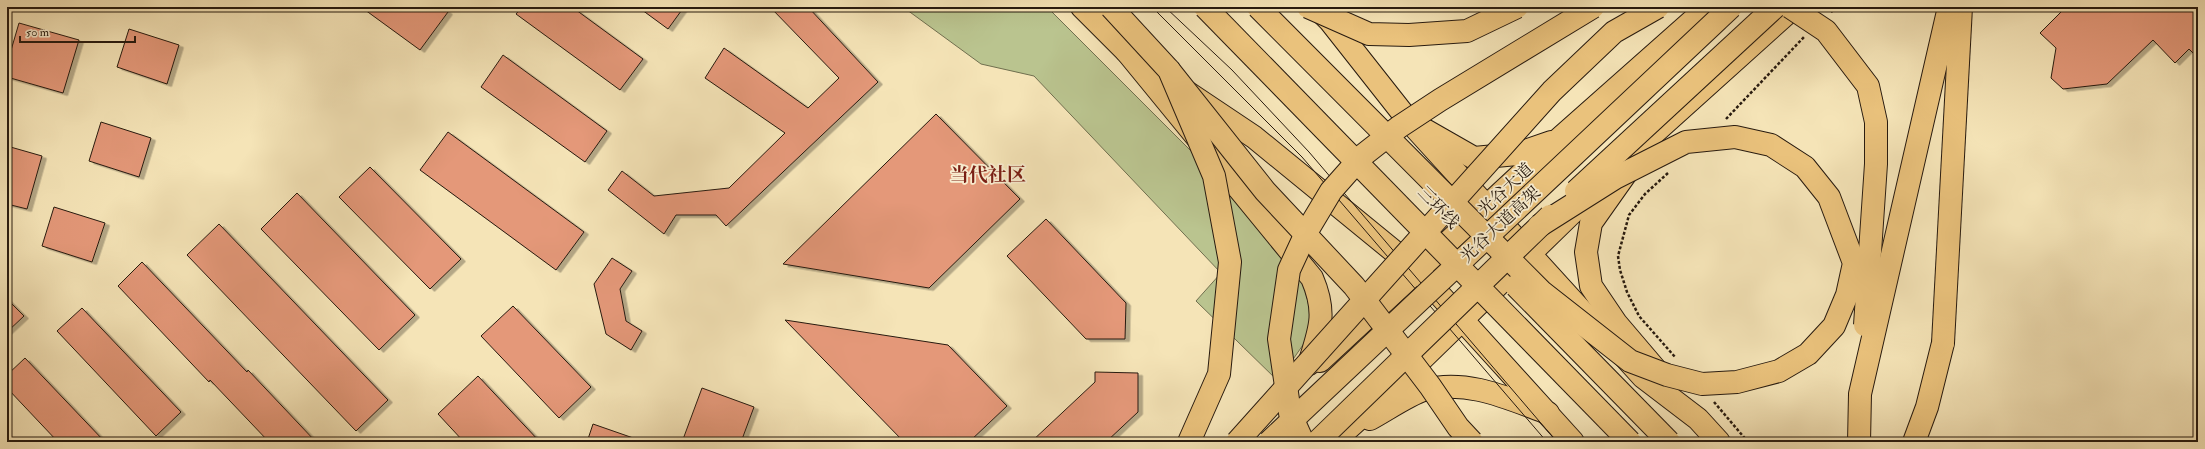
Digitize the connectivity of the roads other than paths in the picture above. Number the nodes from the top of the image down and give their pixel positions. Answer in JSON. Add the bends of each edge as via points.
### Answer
{"nodes":[{"id":1,"x":1082,"y":7,"type":"edge"},
{"id":2,"x":1110,"y":7,"type":"edge"},
{"id":3,"x":1205,"y":7,"type":"edge"},
{"id":4,"x":1243,"y":7,"type":"edge"},
{"id":5,"x":1258,"y":7,"type":"edge"},
{"id":6,"x":1308,"y":7,"type":"edge"},
{"id":7,"x":1315,"y":7,"type":"edge"},
{"id":8,"x":1517,"y":7,"type":"edge"},
{"id":9,"x":1593,"y":7,"type":"edge"},
{"id":10,"x":1658,"y":7,"type":"edge"},
{"id":11,"x":1708,"y":7,"type":"edge"},
{"id":12,"x":1732,"y":7,"type":"edge"},
{"id":13,"x":1775,"y":7,"type":"edge"},
{"id":14,"x":1790,"y":7,"type":"edge"},
{"id":15,"x":1794,"y":7,"type":"edge"},
{"id":16,"x":1949,"y":7,"type":"edge"},
{"id":17,"x":1961,"y":7,"type":"edge"},
{"id":18,"x":1127,"y":52,"type":"junction"},
{"id":19,"x":1169,"y":70,"type":"junction"},
{"id":20,"x":1408,"y":120,"type":"junction"},
{"id":21,"x":1654,"y":133,"type":"junction"},
{"id":22,"x":1559,"y":139,"type":"junction"},
{"id":23,"x":1488,"y":206,"type":"junction"},
{"id":24,"x":1539,"y":226,"type":"junction"},
{"id":25,"x":1531,"y":253,"type":"junction"},
{"id":26,"x":1418,"y":272,"type":"junction"},
{"id":27,"x":1462,"y":319,"type":"junction"},
{"id":28,"x":1306,"y":374,"type":"junction"},
{"id":29,"x":1860,"y":394,"type":"junction"},
{"id":30,"x":1548,"y":413,"type":"junction"},
{"id":31,"x":1698,"y":419,"type":"junction"},
{"id":32,"x":1466,"y":437,"type":"edge"},
{"id":33,"x":1340,"y":438,"type":"edge"},
{"id":34,"x":1189,"y":442,"type":"edge"},
{"id":35,"x":1237,"y":442,"type":"edge"},
{"id":36,"x":1269,"y":442,"type":"edge"},
{"id":37,"x":1303,"y":442,"type":"edge"},
{"id":38,"x":1317,"y":442,"type":"edge"},
{"id":39,"x":1573,"y":442,"type":"edge"},
{"id":40,"x":1630,"y":442,"type":"edge"},
{"id":41,"x":1669,"y":442,"type":"edge"},
{"id":42,"x":1720,"y":442,"type":"edge"},
{"id":43,"x":1860,"y":442,"type":"edge"},
{"id":44,"x":1914,"y":442,"type":"edge"}],
"edges":[{"from":1,"to":18,"type":"main road"},
{"from":2,"to":19,"type":"main road","bridge":true},
{"from":3,"to":40,"type":"main road","name":"三环线","bridge":true},
{"from":4,"to":41,"type":"main road","name":"三环线","bridge":true},
{"from":5,"to":24,"type":"main road","bridge":true,"via":[[1542,292],[1630,361],[1667,375],[1702,384],[1737,382],[1779,371],[1808,354],[1834,326],[1847,295],[1854,263],[1829,197],[1805,167],[1771,145],[1735,137],[1686,142],[1615,178]]},
{"from":6,"to":8,"type":"main road","bridge":true,"via":[[1369,34],[1408,35],[1467,31]]},
{"from":7,"to":20,"type":"main road","via":[[1330,21]]},
{"from":9,"to":37,"type":"main road","bridge":true,"via":[[1399,127],[1362,156],[1331,191],[1307,231],[1289,270],[1279,339],[1290,413]]},
{"from":10,"to":35,"type":"main road","bridge":true,"via":[[1614,32],[1552,91]]},
{"from":11,"to":22,"type":"main road","name":"光谷大道"},
{"from":12,"to":36,"type":"main road","name":"光谷大道高架","bridge":true},
{"from":13,"to":24,"type":"main road","name":"光谷大道高架","bridge":true},
{"from":14,"to":29,"type":"main road","bridge":true,"via":[[1826,31],[1852,63],[1868,86],[1876,122],[1876,164]]},
{"from":15,"to":21,"type":"main road"},
{"from":16,"to":29,"type":"main road","bridge":true},
{"from":17,"to":44,"type":"main road","bridge":true,"via":[[1943,343],[1927,407]]},
{"from":18,"to":26,"type":"main road","via":[[1254,138]]},
{"from":18,"to":28,"type":"main road","via":[[1312,278],[1319,296],[1321,326]]},
{"from":19,"to":32,"type":"main road","bridge":true,"via":[[1265,191],[1354,286]]},
{"from":19,"to":34,"type":"main road","bridge":true,"via":[[1214,176],[1230,262],[1218,374]]},
{"from":20,"to":22,"type":"main road","via":[[1474,158],[1518,154]]},
{"from":20,"to":23,"type":"main road"},
{"from":21,"to":25,"type":"main road"},
{"from":21,"to":31,"type":"main road","via":[[1591,223],[1586,252],[1591,286],[1616,323]]},
{"from":22,"to":23,"type":"main road","name":"光谷大道"},
{"from":23,"to":25,"type":"main road"},
{"from":23,"to":26,"type":"main road","name":"光谷大道"},
{"from":24,"to":38,"type":"main road","name":"光谷大道高架","bridge":true},
{"from":25,"to":27,"type":"main road"},
{"from":25,"to":31,"type":"main road","via":[[1643,377]]},
{"from":26,"to":27,"type":"main road"},
{"from":26,"to":28,"type":"main road","name":"光谷大道"},
{"from":27,"to":30,"type":"main road"},
{"from":27,"to":33,"type":"main road"},
{"from":28,"to":35,"type":"main road","name":"光谷大道"},
{"from":29,"to":43,"type":"main road","bridge":true},
{"from":30,"to":33,"type":"main road","via":[[1500,395],[1463,386],[1423,390]]},
{"from":30,"to":39,"type":"main road"},
{"from":31,"to":42,"type":"main road"}]}
